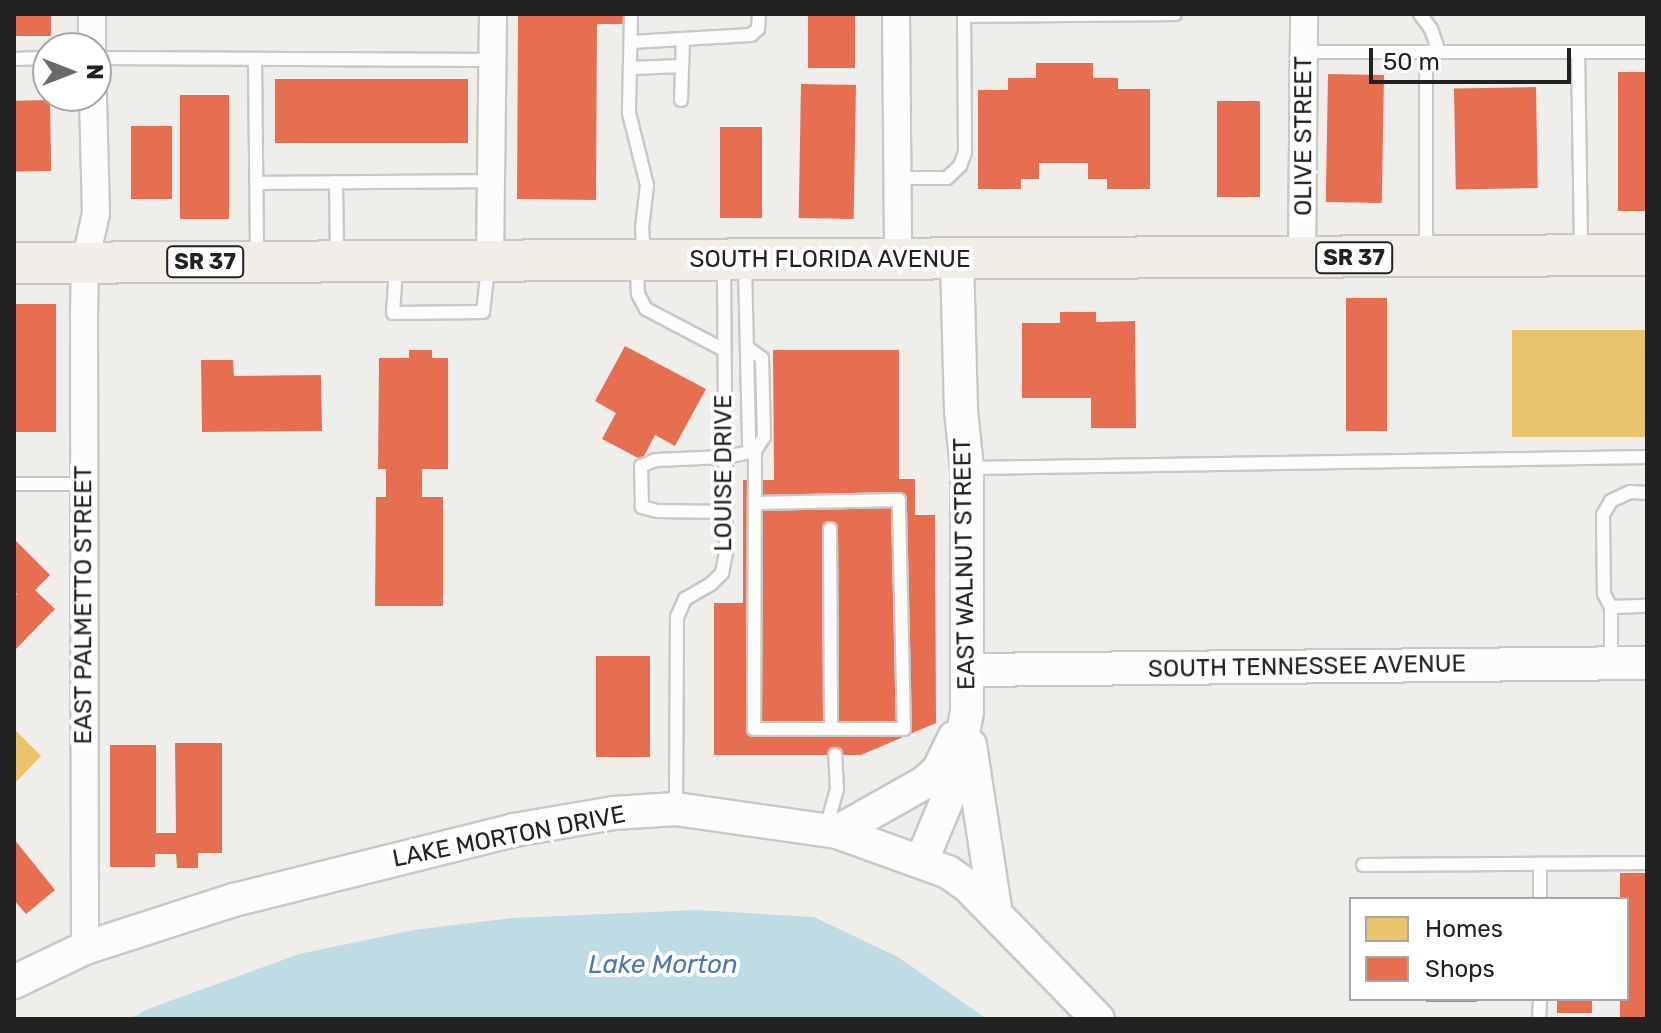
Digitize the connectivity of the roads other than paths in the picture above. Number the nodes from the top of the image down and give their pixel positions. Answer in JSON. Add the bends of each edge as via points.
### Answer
{"nodes":[{"id":1,"x":493,"y":14,"type":"edge"},
{"id":2,"x":631,"y":14,"type":"edge"},
{"id":3,"x":759,"y":14,"type":"edge"},
{"id":4,"x":896,"y":14,"type":"edge"},
{"id":5,"x":1175,"y":14,"type":"edge"},
{"id":6,"x":1304,"y":14,"type":"edge"},
{"id":7,"x":1420,"y":14,"type":"edge"},
{"id":8,"x":964,"y":15,"type":"edge"},
{"id":9,"x":683,"y":39,"type":"junction"},
{"id":10,"x":631,"y":42,"type":"junction"},
{"id":11,"x":1305,"y":52,"type":"junction"},
{"id":12,"x":1432,"y":52,"type":"junction"},
{"id":13,"x":1578,"y":52,"type":"junction"},
{"id":14,"x":1647,"y":52,"type":"edge"},
{"id":15,"x":112,"y":58,"type":"edge"},
{"id":16,"x":255,"y":59,"type":"junction"},
{"id":17,"x":493,"y":60,"type":"junction"},
{"id":18,"x":682,"y":66,"type":"junction"},
{"id":19,"x":632,"y":68,"type":"junction"},
{"id":20,"x":681,"y":100,"type":"dead end"},
{"id":21,"x":93,"y":112,"type":"edge"},
{"id":22,"x":897,"y":178,"type":"junction"},
{"id":23,"x":493,"y":181,"type":"junction"},
{"id":24,"x":336,"y":182,"type":"junction"},
{"id":25,"x":256,"y":183,"type":"junction"},
{"id":26,"x":1647,"y":255,"type":"edge"},
{"id":27,"x":1581,"y":256,"type":"junction"},
{"id":28,"x":1426,"y":257,"type":"junction"},
{"id":29,"x":1302,"y":258,"type":"junction"},
{"id":30,"x":641,"y":259,"type":"junction"},
{"id":31,"x":734,"y":260,"type":"junction"},
{"id":32,"x":898,"y":260,"type":"junction"},
{"id":33,"x":957,"y":260,"type":"junction"},
{"id":34,"x":337,"y":261,"type":"junction"},
{"id":35,"x":396,"y":261,"type":"junction"},
{"id":36,"x":490,"y":261,"type":"junction"},
{"id":37,"x":257,"y":262,"type":"junction"},
{"id":38,"x":14,"y":263,"type":"edge"},
{"id":39,"x":85,"y":263,"type":"junction"},
{"id":40,"x":724,"y":350,"type":"junction"},
{"id":41,"x":755,"y":451,"type":"junction"},
{"id":42,"x":725,"y":457,"type":"junction"},
{"id":43,"x":1647,"y":457,"type":"edge"},
{"id":44,"x":967,"y":468,"type":"junction"},
{"id":45,"x":14,"y":484,"type":"edge"},
{"id":46,"x":83,"y":484,"type":"junction"},
{"id":47,"x":1647,"y":493,"type":"edge"},
{"id":48,"x":756,"y":503,"type":"junction"},
{"id":49,"x":726,"y":512,"type":"junction"},
{"id":50,"x":830,"y":529,"type":"dead end"},
{"id":51,"x":1647,"y":606,"type":"edge"},
{"id":52,"x":1611,"y":607,"type":"junction"},
{"id":53,"x":1647,"y":663,"type":"edge"},
{"id":54,"x":1611,"y":664,"type":"junction"},
{"id":55,"x":967,"y":670,"type":"junction"},
{"id":56,"x":966,"y":714,"type":"junction"},
{"id":57,"x":831,"y":729,"type":"junction"},
{"id":58,"x":835,"y":755,"type":"dead end"},
{"id":59,"x":676,"y":809,"type":"junction"},
{"id":60,"x":831,"y":832,"type":"junction"},
{"id":61,"x":922,"y":860,"type":"junction"},
{"id":62,"x":1647,"y":863,"type":"edge"},
{"id":63,"x":1540,"y":864,"type":"junction"},
{"id":64,"x":1363,"y":865,"type":"dead end"},
{"id":65,"x":1540,"y":897,"type":"edge"},
{"id":66,"x":996,"y":914,"type":"junction"},
{"id":67,"x":85,"y":948,"type":"junction"},
{"id":68,"x":14,"y":982,"type":"edge"},
{"id":69,"x":1098,"y":1019,"type":"edge"}],
"edges":[{"from":1,"to":17,"type":"street"},
{"from":2,"to":10,"type":"lane"},
{"from":3,"to":9,"type":"lane","via":[[758,29],[751,35]]},
{"from":4,"to":22,"type":"street"},
{"from":5,"to":8,"type":"lane"},
{"from":6,"to":11,"type":"street","name":"OLIVE STREET"},
{"from":7,"to":12,"type":"lane"},
{"from":8,"to":22,"type":"lane","via":[[965,152],[960,166],[947,178]]},
{"from":9,"to":10,"type":"lane"},
{"from":9,"to":18,"type":"lane"},
{"from":10,"to":19,"type":"lane"},
{"from":11,"to":12,"type":"lane"},
{"from":11,"to":29,"type":"street","name":"OLIVE STREET"},
{"from":12,"to":13,"type":"lane"},
{"from":12,"to":28,"type":"lane"},
{"from":13,"to":14,"type":"lane"},
{"from":13,"to":27,"type":"lane"},
{"from":15,"to":16,"type":"lane"},
{"from":16,"to":17,"type":"lane"},
{"from":16,"to":25,"type":"lane"},
{"from":17,"to":23,"type":"street"},
{"from":18,"to":19,"type":"lane"},
{"from":18,"to":20,"type":"lane"},
{"from":19,"to":30,"type":"lane","via":[[629,113],[647,185]]},
{"from":21,"to":39,"type":"street","name":"EAST PALMETTO STREET","via":[[96,213]]},
{"from":22,"to":32,"type":"street"},
{"from":23,"to":24,"type":"lane"},
{"from":23,"to":36,"type":"street"},
{"from":24,"to":25,"type":"lane"},
{"from":24,"to":34,"type":"lane"},
{"from":25,"to":37,"type":"lane"},
{"from":26,"to":27,"type":"main road","name":"SOUTH FLORIDA AVENUE","number":"SR 37"},
{"from":27,"to":28,"type":"main road","name":"SOUTH FLORIDA AVENUE","number":"SR 37"},
{"from":28,"to":29,"type":"main road","name":"SOUTH FLORIDA AVENUE","number":"SR 37"},
{"from":29,"to":33,"type":"main road","name":"SOUTH FLORIDA AVENUE","number":"SR 37"},
{"from":30,"to":31,"type":"main road","name":"SOUTH FLORIDA AVENUE","number":"SR 37"},
{"from":30,"to":36,"type":"main road","name":"SOUTH FLORIDA AVENUE","number":"SR 37"},
{"from":30,"to":40,"type":"lane","via":[[638,294],[646,309]]},
{"from":31,"to":32,"type":"main road","name":"SOUTH FLORIDA AVENUE","number":"SR 37"},
{"from":31,"to":40,"type":"lane","name":"LOUISE DRIVE"},
{"from":31,"to":41,"type":"lane","via":[[748,348],[762,358],[764,437]]},
{"from":32,"to":33,"type":"main road","name":"SOUTH FLORIDA AVENUE","number":"SR 37"},
{"from":33,"to":44,"type":"street","name":"EAST WALNUT STREET"},
{"from":34,"to":35,"type":"main road","name":"SOUTH FLORIDA AVENUE","number":"SR 37"},
{"from":34,"to":37,"type":"main road","name":"SOUTH FLORIDA AVENUE","number":"SR 37"},
{"from":35,"to":36,"type":"main road","name":"SOUTH FLORIDA AVENUE","number":"SR 37"},
{"from":35,"to":36,"type":"lane","via":[[393,313],[483,312]]},
{"from":37,"to":39,"type":"main road","name":"SOUTH FLORIDA AVENUE","number":"SR 37"},
{"from":38,"to":39,"type":"main road","name":"SOUTH FLORIDA AVENUE","number":"SR 37"},
{"from":39,"to":46,"type":"street","name":"EAST PALMETTO STREET"},
{"from":40,"to":42,"type":"lane","name":"LOUISE DRIVE"},
{"from":41,"to":42,"type":"lane"},
{"from":41,"to":48,"type":"lane"},
{"from":42,"to":49,"type":"lane","name":"LOUISE DRIVE"},
{"from":42,"to":49,"type":"lane","via":[[656,460],[641,466],[642,507]]},
{"from":43,"to":44,"type":"lane"},
{"from":44,"to":55,"type":"street","name":"EAST WALNUT STREET"},
{"from":45,"to":46,"type":"lane"},
{"from":46,"to":67,"type":"street","name":"EAST PALMETTO STREET"},
{"from":47,"to":52,"type":"lane","via":[[1630,492],[1611,501],[1603,515],[1604,594]]},
{"from":48,"to":57,"type":"lane","via":[[754,729]]},
{"from":48,"to":57,"type":"lane","via":[[899,500],[904,729]]},
{"from":49,"to":59,"type":"lane","name":"LOUISE DRIVE","via":[[722,573],[685,599],[677,617]]},
{"from":50,"to":57,"type":"lane"},
{"from":51,"to":52,"type":"lane"},
{"from":52,"to":54,"type":"lane"},
{"from":53,"to":54,"type":"street","name":"SOUTH TENNESSEE AVENUE"},
{"from":54,"to":55,"type":"street","name":"SOUTH TENNESSEE AVENUE"},
{"from":55,"to":56,"type":"street","name":"EAST WALNUT STREET"},
{"from":56,"to":60,"type":"street","via":[[938,771]]},
{"from":56,"to":61,"type":"street","name":"EAST WALNUT STREET","via":[[952,788]]},
{"from":56,"to":66,"type":"street"},
{"from":58,"to":60,"type":"lane"},
{"from":59,"to":60,"type":"street","name":"LAKE MORTON DRIVE"},
{"from":59,"to":67,"type":"street","name":"LAKE MORTON DRIVE","via":[[613,813],[418,852],[234,900]]},
{"from":60,"to":61,"type":"street","name":"LAKE MORTON DRIVE"},
{"from":61,"to":66,"type":"street","name":"LAKE MORTON DRIVE","via":[[968,886]]},
{"from":62,"to":63,"type":"lane"},
{"from":63,"to":64,"type":"lane"},
{"from":63,"to":65,"type":"lane"},
{"from":66,"to":69,"type":"street","name":"LAKE MORTON DRIVE"},
{"from":67,"to":68,"type":"street","name":"LAKE MORTON DRIVE"}]}
